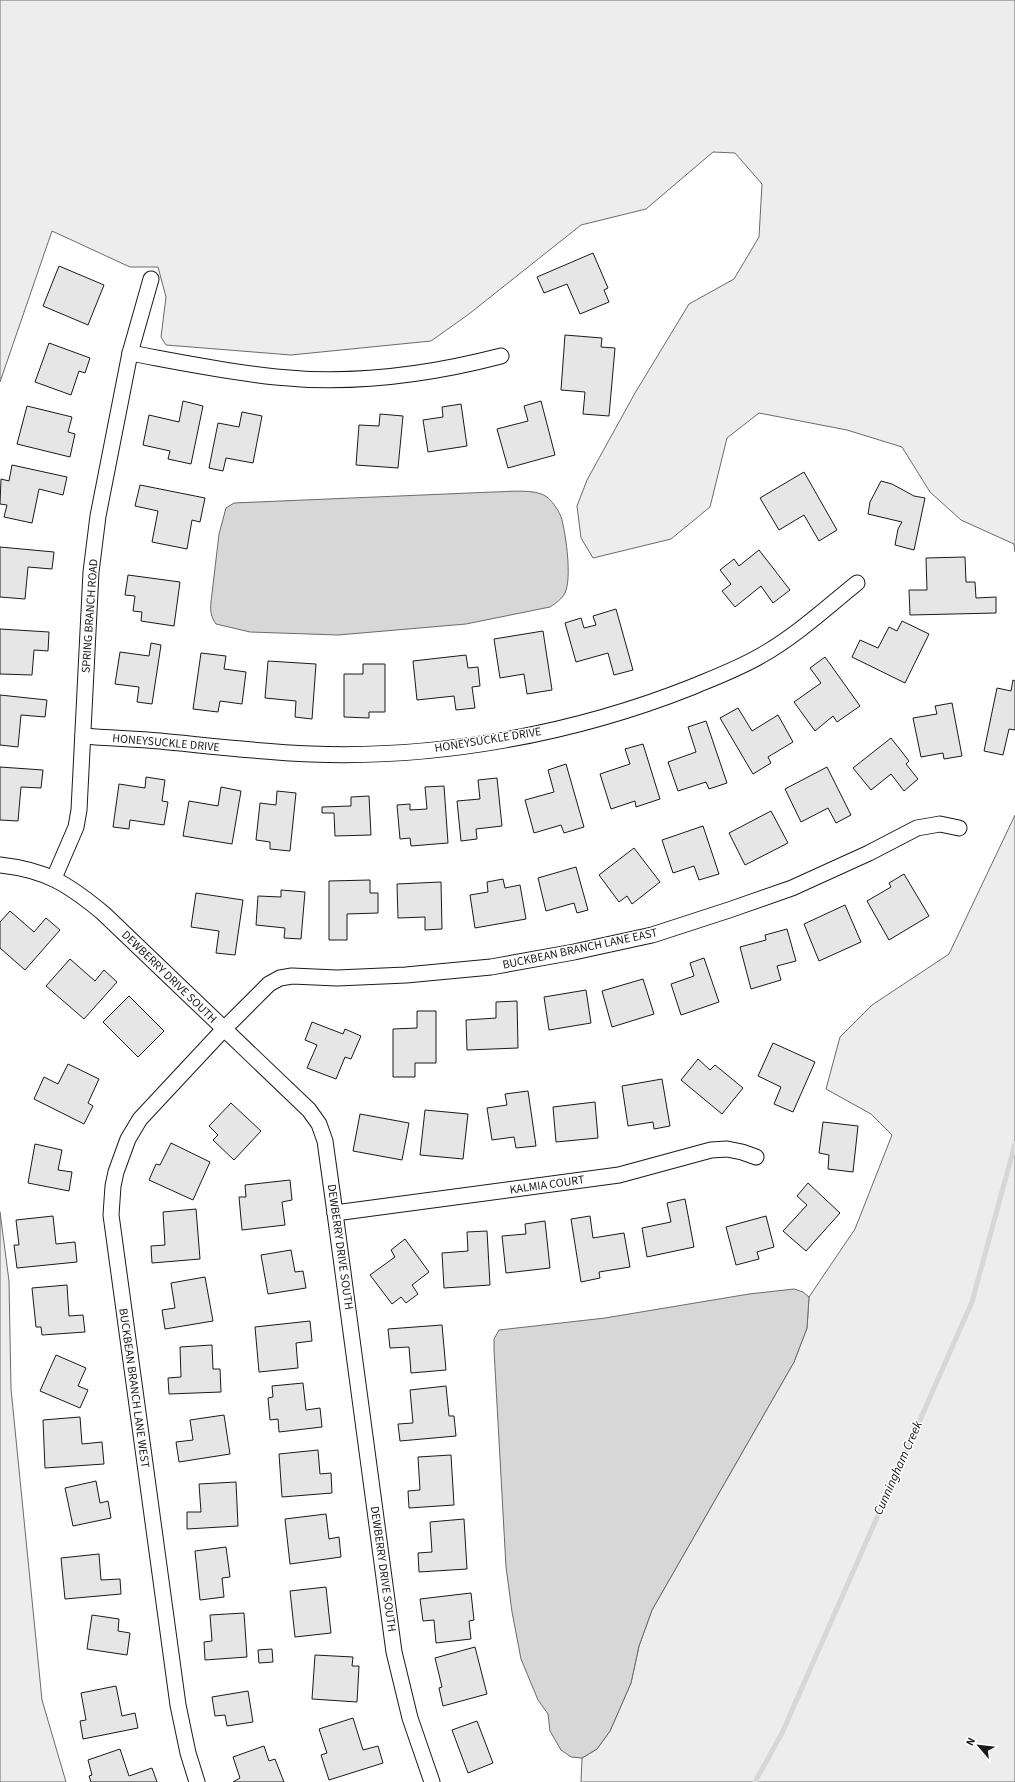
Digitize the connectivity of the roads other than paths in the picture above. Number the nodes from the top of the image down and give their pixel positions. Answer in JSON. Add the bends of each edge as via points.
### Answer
{"nodes":[{"id":1,"x":151,"y":279,"type":"dead end"},
{"id":2,"x":130,"y":353,"type":"junction"},
{"id":3,"x":501,"y":356,"type":"dead end"},
{"id":4,"x":857,"y":583,"type":"dead end"},
{"id":5,"x":83,"y":736,"type":"junction"},
{"id":6,"x":959,"y":828,"type":"dead end"},
{"id":7,"x":0,"y":865,"type":"edge"},
{"id":8,"x":54,"y":878,"type":"junction"},
{"id":9,"x":224,"y":1029,"type":"junction"},
{"id":10,"x":756,"y":1157,"type":"dead end"},
{"id":11,"x":335,"y":1213,"type":"junction"},
{"id":12,"x":197,"y":1782,"type":"edge"},
{"id":13,"x":432,"y":1782,"type":"edge"}],
"edges":[{"from":1,"to":2,"type":"street","name":"SPRING BRANCH ROAD"},
{"from":2,"to":3,"type":"street","via":[[278,378],[321,379],[365,379],[419,373]]},
{"from":2,"to":5,"type":"street","name":"SPRING BRANCH ROAD","via":[[98,516],[91,572]]},
{"from":4,"to":5,"type":"street","name":"HONEYSUCKLE DRIVE","via":[[793,635],[732,670],[624,711],[556,729],[428,750],[383,753],[243,751],[160,741]]},
{"from":5,"to":8,"type":"street","name":"SPRING BRANCH ROAD","via":[[76,827]]},
{"from":6,"to":9,"type":"street","name":"BUCKBEAN BRANCH LANE EAST","via":[[940,824],[917,828],[869,854],[792,888],[652,935],[491,967],[406,976],[280,978],[269,984]]},
{"from":7,"to":8,"type":"street","name":"DEWBERRY DRIVE SOUTH","via":[[19,867]]},
{"from":8,"to":9,"type":"street","name":"DEWBERRY DRIVE SOUTH","via":[[103,913]]},
{"from":9,"to":11,"type":"street","name":"DEWBERRY DRIVE SOUTH","via":[[309,1110],[319,1124],[325,1141]]},
{"from":9,"to":12,"type":"street","name":"BUCKBEAN BRANCH LANE WEST","via":[[150,1107],[132,1132],[116,1172],[111,1215],[178,1705]]},
{"from":10,"to":11,"type":"street","name":"KALMIA COURT","via":[[727,1149],[711,1150],[619,1175]]},
{"from":11,"to":13,"type":"street","name":"DEWBERRY DRIVE SOUTH","via":[[394,1652],[410,1718]]}]}
